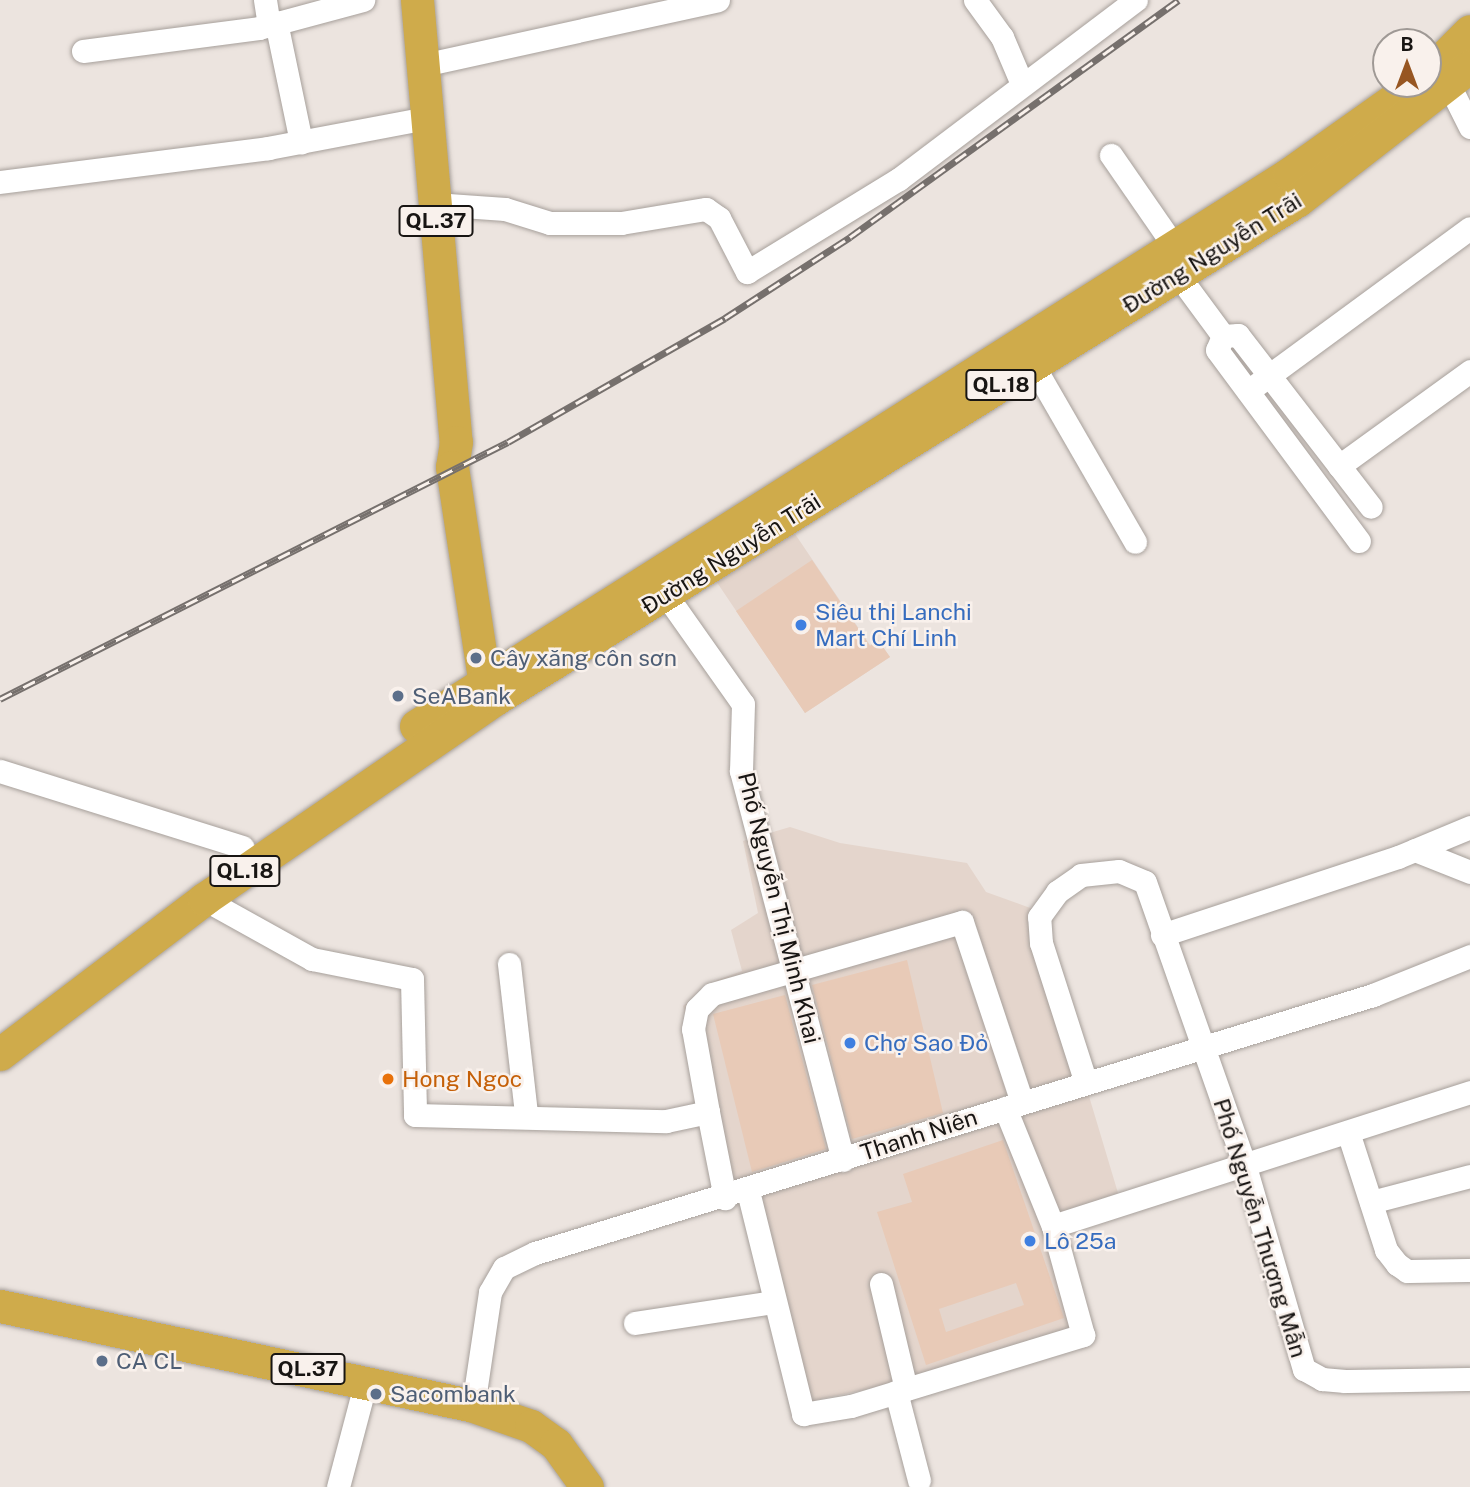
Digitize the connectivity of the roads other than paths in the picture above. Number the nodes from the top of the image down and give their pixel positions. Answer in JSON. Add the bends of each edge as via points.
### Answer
{"nodes":[{"id":1,"x":265,"y":0,"type":"edge"},
{"id":2,"x":363,"y":0,"type":"edge"},
{"id":3,"x":417,"y":0,"type":"edge"},
{"id":4,"x":718,"y":0,"type":"edge"},
{"id":5,"x":975,"y":0,"type":"edge"},
{"id":6,"x":1136,"y":0,"type":"edge"},
{"id":7,"x":272,"y":23,"type":"junction"},
{"id":8,"x":1470,"y":32,"type":"edge"},
{"id":9,"x":83,"y":51,"type":"dead end"},
{"id":10,"x":422,"y":65,"type":"junction"},
{"id":11,"x":1442,"y":72,"type":"edge"},
{"id":12,"x":1442,"y":78,"type":"edge"},
{"id":13,"x":1022,"y":84,"type":"junction"},
{"id":14,"x":1405,"y":98,"type":"edge"},
{"id":15,"x":427,"y":118,"type":"junction"},
{"id":16,"x":1470,"y":127,"type":"edge"},
{"id":17,"x":301,"y":142,"type":"junction"},
{"id":18,"x":1111,"y":155,"type":"dead end"},
{"id":19,"x":0,"y":182,"type":"edge"},
{"id":20,"x":434,"y":204,"type":"junction"},
{"id":21,"x":1470,"y":228,"type":"edge"},
{"id":22,"x":1176,"y":260,"type":"junction"},
{"id":23,"x":1223,"y":336,"type":"junction"},
{"id":24,"x":1032,"y":365,"type":"junction"},
{"id":25,"x":1470,"y":371,"type":"edge"},
{"id":26,"x":1270,"y":376,"type":"junction"},
{"id":27,"x":1248,"y":391,"type":"junction"},
{"id":28,"x":1339,"y":466,"type":"junction"},
{"id":29,"x":1371,"y":507,"type":"dead end"},
{"id":30,"x":1359,"y":541,"type":"dead end"},
{"id":31,"x":1135,"y":542,"type":"dead end"},
{"id":32,"x":660,"y":584,"type":"junction"},
{"id":33,"x":502,"y":681,"type":"junction"},
{"id":34,"x":0,"y":771,"type":"edge"},
{"id":35,"x":1470,"y":827,"type":"edge"},
{"id":36,"x":242,"y":847,"type":"junction"},
{"id":37,"x":1415,"y":850,"type":"junction"},
{"id":38,"x":1470,"y":872,"type":"edge"},
{"id":39,"x":195,"y":893,"type":"junction"},
{"id":40,"x":1162,"y":935,"type":"junction"},
{"id":41,"x":1470,"y":956,"type":"edge"},
{"id":42,"x":509,"y":964,"type":"dead end"},
{"id":43,"x":796,"y":974,"type":"junction"},
{"id":44,"x":0,"y":1029,"type":"edge"},
{"id":45,"x":1203,"y":1047,"type":"junction"},
{"id":46,"x":0,"y":1054,"type":"edge"},
{"id":47,"x":1086,"y":1083,"type":"junction"},
{"id":48,"x":1470,"y":1092,"type":"edge"},
{"id":49,"x":1013,"y":1105,"type":"junction"},
{"id":50,"x":708,"y":1112,"type":"junction"},
{"id":51,"x":526,"y":1114,"type":"junction"},
{"id":52,"x":1348,"y":1132,"type":"junction"},
{"id":53,"x":843,"y":1160,"type":"junction"},
{"id":54,"x":1244,"y":1163,"type":"junction"},
{"id":55,"x":1470,"y":1176,"type":"edge"},
{"id":56,"x":748,"y":1191,"type":"junction"},
{"id":57,"x":725,"y":1198,"type":"junction"},
{"id":58,"x":1371,"y":1202,"type":"junction"},
{"id":59,"x":1053,"y":1226,"type":"junction"},
{"id":60,"x":1470,"y":1270,"type":"edge"},
{"id":61,"x":881,"y":1284,"type":"dead end"},
{"id":62,"x":774,"y":1302,"type":"junction"},
{"id":63,"x":0,"y":1306,"type":"edge"},
{"id":64,"x":635,"y":1323,"type":"dead end"},
{"id":65,"x":1470,"y":1379,"type":"edge"},
{"id":66,"x":366,"y":1381,"type":"junction"},
{"id":67,"x":901,"y":1391,"type":"junction"},
{"id":68,"x":473,"y":1406,"type":"junction"},
{"id":69,"x":919,"y":1480,"type":"dead end"},
{"id":70,"x":338,"y":1487,"type":"edge"},
{"id":71,"x":587,"y":1487,"type":"edge"}],
"edges":[{"from":1,"to":7,"type":"street"},
{"from":2,"to":7,"type":"street"},
{"from":3,"to":10,"type":"highway","number":"QL.37"},
{"from":4,"to":10,"type":"street"},
{"from":5,"to":13,"type":"street","via":[[1002,37]]},
{"from":6,"to":13,"type":"street"},
{"from":7,"to":9,"type":"street"},
{"from":7,"to":17,"type":"street"},
{"from":8,"to":11,"type":"highway","name":"Đường Nguyễn Trãi","number":"QL.18"},
{"from":10,"to":15,"type":"highway","number":"QL.37"},
{"from":12,"to":16,"type":"street"},
{"from":13,"to":20,"type":"street","via":[[899,179],[747,272],[719,218],[706,209],[621,223],[550,223],[505,209]]},
{"from":14,"to":22,"type":"highway","name":"Đường Nguyễn Trãi","number":"QL.18","via":[[1289,174]]},
{"from":15,"to":17,"type":"street"},
{"from":15,"to":20,"type":"highway","number":"QL.37"},
{"from":17,"to":19,"type":"street"},
{"from":18,"to":22,"type":"street"},
{"from":20,"to":33,"type":"highway","number":"QL.37","via":[[456,442],[452,467]]},
{"from":21,"to":26,"type":"street"},
{"from":22,"to":23,"type":"street"},
{"from":22,"to":24,"type":"highway","name":"Đường Nguyễn Trãi","number":"QL.18"},
{"from":22,"to":32,"type":"highway","name":"Đường Nguyễn Trãi","number":"QL.18"},
{"from":23,"to":26,"type":"street","via":[[1238,335]]},
{"from":23,"to":27,"type":"street","via":[[1217,351]]},
{"from":24,"to":31,"type":"street"},
{"from":24,"to":32,"type":"highway","name":"Đường Nguyễn Trãi","number":"QL.18"},
{"from":25,"to":28,"type":"street"},
{"from":26,"to":27,"type":"street"},
{"from":26,"to":28,"type":"street"},
{"from":27,"to":30,"type":"street"},
{"from":28,"to":29,"type":"street"},
{"from":32,"to":33,"type":"highway","name":"Đường Nguyễn Trãi","number":"QL.18"},
{"from":32,"to":43,"type":"street","name":"Phố Nguyễn Thị Minh Khai","via":[[743,704],[741,771]]},
{"from":33,"to":36,"type":"highway","name":"Đường Nguyễn Trãi","number":"QL.18"},
{"from":33,"to":39,"type":"highway","name":"Đường Nguyễn Trãi","number":"QL.18"},
{"from":34,"to":36,"type":"street"},
{"from":35,"to":37,"type":"street"},
{"from":36,"to":39,"type":"highway","name":"Đường Nguyễn Trãi","number":"QL.18"},
{"from":37,"to":38,"type":"street"},
{"from":37,"to":40,"type":"street"},
{"from":39,"to":44,"type":"highway","name":"Đường Nguyễn Trãi","number":"QL.18"},
{"from":39,"to":46,"type":"highway","name":"Đường Nguyễn Trãi","number":"QL.18"},
{"from":39,"to":51,"type":"street","via":[[324,964],[412,979],[415,1115]]},
{"from":40,"to":45,"type":"street","name":"Phố Nguyễn Thượng Mẫn"},
{"from":40,"to":47,"type":"street","name":"Phố Nguyễn Thượng Mẫn","via":[[1145,882],[1118,871],[1081,875],[1057,892],[1039,917],[1041,943]]},
{"from":41,"to":45,"type":"street","name":"Thanh Niên","via":[[1373,995]]},
{"from":42,"to":51,"type":"street"},
{"from":43,"to":49,"type":"street","via":[[962,922]]},
{"from":43,"to":50,"type":"street","via":[[712,994],[697,1009],[693,1029]]},
{"from":43,"to":53,"type":"street","name":"Phố Nguyễn Thị Minh Khai"},
{"from":45,"to":47,"type":"street","name":"Thanh Niên"},
{"from":45,"to":54,"type":"street","name":"Phố Nguyễn Thượng Mẫn"},
{"from":47,"to":49,"type":"street","name":"Thanh Niên"},
{"from":48,"to":52,"type":"street"},
{"from":49,"to":53,"type":"street","name":"Thanh Niên"},
{"from":49,"to":59,"type":"street"},
{"from":50,"to":51,"type":"street","via":[[673,1121]]},
{"from":50,"to":57,"type":"street"},
{"from":52,"to":54,"type":"street"},
{"from":52,"to":58,"type":"street"},
{"from":53,"to":56,"type":"street","name":"Thanh Niên"},
{"from":54,"to":59,"type":"street"},
{"from":54,"to":65,"type":"street","name":"Phố Nguyễn Thượng Mẫn","via":[[1304,1369],[1345,1381]]},
{"from":55,"to":58,"type":"street"},
{"from":56,"to":57,"type":"street","name":"Thanh Niên"},
{"from":56,"to":62,"type":"street"},
{"from":57,"to":68,"type":"street","name":"Thanh Niên","via":[[535,1253],[504,1268],[489,1292]]},
{"from":58,"to":60,"type":"street","via":[[1386,1250],[1407,1271]]},
{"from":59,"to":67,"type":"street","via":[[1083,1335]]},
{"from":61,"to":67,"type":"street"},
{"from":62,"to":64,"type":"street"},
{"from":62,"to":67,"type":"street","via":[[803,1414]]},
{"from":63,"to":66,"type":"highway","number":"QL.37"},
{"from":66,"to":68,"type":"highway","number":"QL.37"},
{"from":66,"to":70,"type":"street"},
{"from":67,"to":69,"type":"street"},
{"from":68,"to":71,"type":"highway","number":"QL.37","via":[[531,1426],[556,1444]]}]}
